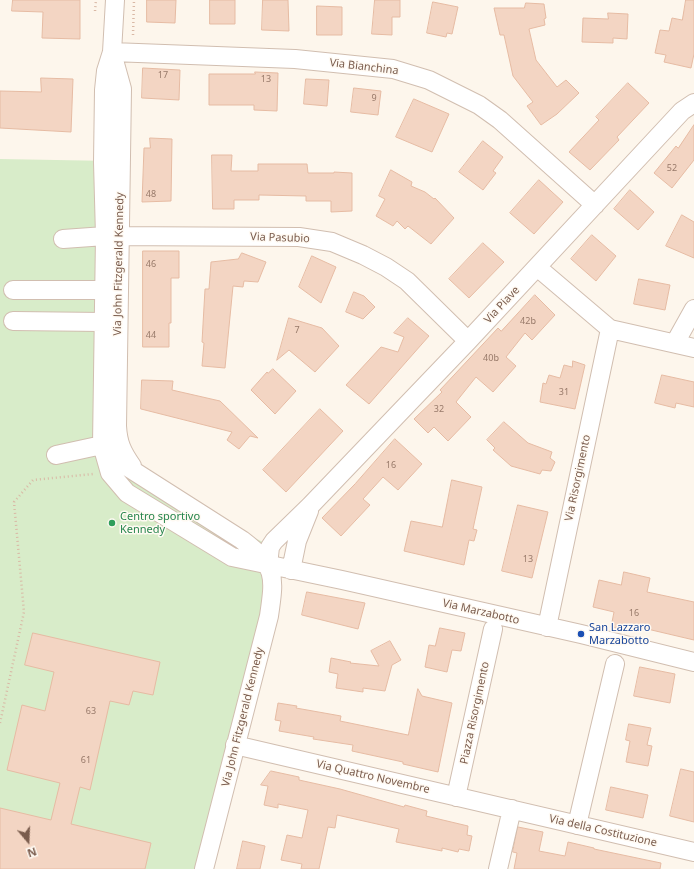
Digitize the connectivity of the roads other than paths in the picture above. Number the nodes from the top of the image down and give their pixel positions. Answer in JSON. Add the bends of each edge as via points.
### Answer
{"nodes":[{"id":1,"x":116,"y":0,"type":"edge"},
{"id":2,"x":112,"y":52,"type":"junction"},
{"id":3,"x":694,"y":104,"type":"edge"},
{"id":4,"x":595,"y":205,"type":"junction"},
{"id":5,"x":112,"y":236,"type":"junction"},
{"id":6,"x":63,"y":239,"type":"dead end"},
{"id":7,"x":537,"y":267,"type":"junction"},
{"id":8,"x":13,"y":290,"type":"dead end"},
{"id":9,"x":104,"y":290,"type":"junction"},
{"id":10,"x":694,"y":309,"type":"edge"},
{"id":11,"x":13,"y":321,"type":"dead end"},
{"id":12,"x":103,"y":322,"type":"junction"},
{"id":13,"x":610,"y":329,"type":"junction"},
{"id":14,"x":468,"y":341,"type":"junction"},
{"id":15,"x":675,"y":343,"type":"junction"},
{"id":16,"x":694,"y":348,"type":"edge"},
{"id":17,"x":102,"y":445,"type":"junction"},
{"id":18,"x":56,"y":455,"type":"dead end"},
{"id":19,"x":136,"y":473,"type":"junction"},
{"id":20,"x":310,"y":506,"type":"junction"},
{"id":21,"x":268,"y":565,"type":"junction"},
{"id":22,"x":291,"y":570,"type":"junction"},
{"id":23,"x":546,"y":627,"type":"junction"},
{"id":24,"x":493,"y":629,"type":"dead end"},
{"id":25,"x":694,"y":662,"type":"edge"},
{"id":26,"x":615,"y":664,"type":"dead end"},
{"id":27,"x":235,"y":745,"type":"junction"},
{"id":28,"x":456,"y":797,"type":"junction"},
{"id":29,"x":512,"y":810,"type":"junction"},
{"id":30,"x":577,"y":825,"type":"junction"},
{"id":31,"x":694,"y":852,"type":"edge"},
{"id":32,"x":204,"y":869,"type":"edge"},
{"id":33,"x":498,"y":869,"type":"edge"}],
"edges":[{"from":1,"to":2,"type":"street","name":"Via John Fitzgerald Kennedy"},
{"from":2,"to":4,"type":"street","name":"Via Bianchina","via":[[295,59],[394,69],[429,80],[479,105],[500,120]]},
{"from":2,"to":5,"type":"street","name":"Via John Fitzgerald Kennedy","via":[[104,90],[103,162]]},
{"from":3,"to":4,"type":"street","name":"Via Piave","via":[[682,111]]},
{"from":4,"to":7,"type":"street","name":"Via Piave"},
{"from":5,"to":6,"type":"street","name":"Via Pasubio"},
{"from":5,"to":9,"type":"street","name":"Via John Fitzgerald Kennedy"},
{"from":5,"to":14,"type":"street","name":"Via Pasubio","via":[[299,237],[332,242],[362,254],[407,281]]},
{"from":5,"to":19,"type":"street","name":"Via John Fitzgerald Kennedy","via":[[118,440],[123,454]]},
{"from":7,"to":13,"type":"street"},
{"from":7,"to":14,"type":"street","name":"Via Piave"},
{"from":8,"to":9,"type":"street"},
{"from":9,"to":12,"type":"street","name":"Via John Fitzgerald Kennedy"},
{"from":10,"to":15,"type":"street"},
{"from":11,"to":12,"type":"street"},
{"from":12,"to":17,"type":"street","name":"Via John Fitzgerald Kennedy"},
{"from":13,"to":15,"type":"street"},
{"from":13,"to":23,"type":"street","name":"Via Risorgimento"},
{"from":14,"to":20,"type":"street","name":"Via Piave"},
{"from":15,"to":16,"type":"street"},
{"from":17,"to":18,"type":"street"},
{"from":17,"to":19,"type":"street","name":"Via John Fitzgerald Kennedy","via":[[118,461]]},
{"from":17,"to":21,"type":"street","name":"Via John Fitzgerald Kennedy","via":[[110,473],[127,493],[232,557]]},
{"from":19,"to":21,"type":"street","name":"Via John Fitzgerald Kennedy","via":[[242,540]]},
{"from":20,"to":21,"type":"street","name":"Via Piave","via":[[274,541],[270,547]]},
{"from":20,"to":22,"type":"street","name":"Via Piave"},
{"from":21,"to":22,"type":"street","name":"Via Marzabotto"},
{"from":21,"to":27,"type":"street","name":"Via John Fitzgerald Kennedy","via":[[273,581],[269,616]]},
{"from":22,"to":23,"type":"street","name":"Via Marzabotto"},
{"from":23,"to":25,"type":"street","name":"Via Marzabotto"},
{"from":24,"to":28,"type":"street","name":"Piazza Risorgimento"},
{"from":26,"to":30,"type":"street"},
{"from":27,"to":28,"type":"street","name":"Via Quattro Novembre"},
{"from":27,"to":32,"type":"street","name":"Via John Fitzgerald Kennedy"},
{"from":28,"to":29,"type":"street","name":"Via Quattro Novembre"},
{"from":29,"to":30,"type":"street","name":"Via della Costituzione"},
{"from":29,"to":33,"type":"street"},
{"from":30,"to":31,"type":"street","name":"Via della Costituzione"}]}
